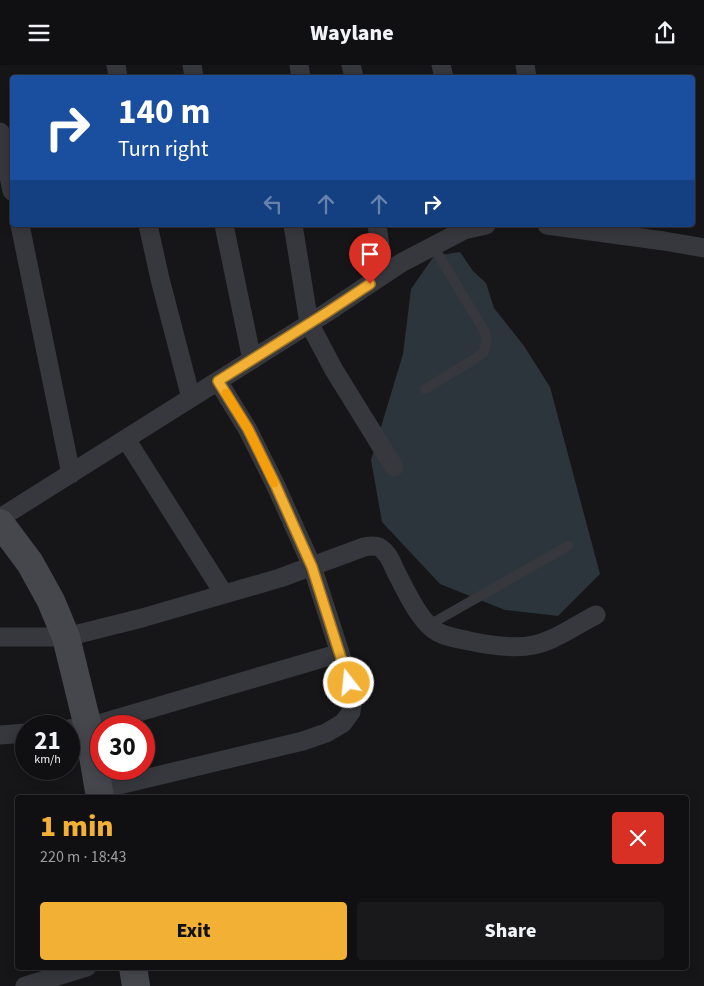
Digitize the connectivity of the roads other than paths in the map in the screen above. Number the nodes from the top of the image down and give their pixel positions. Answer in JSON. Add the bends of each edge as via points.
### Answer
{"nodes":[{"id":1,"x":0,"y":132,"type":"edge"},
{"id":2,"x":10,"y":181,"type":"edge"},
{"id":3,"x":20,"y":227,"type":"edge"},
{"id":4,"x":148,"y":227,"type":"edge"},
{"id":5,"x":224,"y":227,"type":"edge"},
{"id":6,"x":293,"y":227,"type":"edge"},
{"id":7,"x":377,"y":227,"type":"edge"},
{"id":8,"x":463,"y":227,"type":"edge"},
{"id":9,"x":562,"y":227,"type":"edge"},
{"id":10,"x":432,"y":246,"type":"junction"},
{"id":11,"x":704,"y":248,"type":"edge"},
{"id":12,"x":384,"y":274,"type":"junction"},
{"id":13,"x":309,"y":323,"type":"junction"},
{"id":14,"x":252,"y":360,"type":"junction"},
{"id":15,"x":218,"y":381,"type":"junction"},
{"id":16,"x":425,"y":389,"type":"dead end"},
{"id":17,"x":191,"y":398,"type":"junction"},
{"id":18,"x":126,"y":439,"type":"junction"},
{"id":19,"x":394,"y":467,"type":"dead end"},
{"id":20,"x":71,"y":474,"type":"junction"},
{"id":21,"x":0,"y":518,"type":"edge"},
{"id":22,"x":0,"y":523,"type":"edge"},
{"id":23,"x":568,"y":546,"type":"dead end"},
{"id":24,"x":312,"y":567,"type":"junction"},
{"id":25,"x":224,"y":594,"type":"junction"},
{"id":26,"x":596,"y":615,"type":"dead end"},
{"id":27,"x":429,"y":625,"type":"junction"},
{"id":28,"x":0,"y":637,"type":"edge"},
{"id":29,"x":66,"y":637,"type":"junction"},
{"id":30,"x":340,"y":653,"type":"junction"},
{"id":31,"x":77,"y":715,"type":"edge"},
{"id":32,"x":80,"y":728,"type":"edge"},
{"id":33,"x":80,"y":731,"type":"edge"},
{"id":34,"x":15,"y":734,"type":"edge"},
{"id":35,"x":0,"y":735,"type":"edge"},
{"id":36,"x":99,"y":793,"type":"edge"},
{"id":37,"x":77,"y":970,"type":"edge"},
{"id":38,"x":133,"y":970,"type":"edge"},
{"id":39,"x":25,"y":986,"type":"edge"},
{"id":40,"x":136,"y":986,"type":"edge"}],
"edges":[{"from":1,"to":2,"type":"street"},
{"from":3,"to":20,"type":"street"},
{"from":4,"to":17,"type":"street"},
{"from":5,"to":14,"type":"street"},
{"from":6,"to":13,"type":"street"},
{"from":7,"to":12,"type":"street"},
{"from":8,"to":10,"type":"street"},
{"from":9,"to":11,"type":"street"},
{"from":10,"to":12,"type":"street"},
{"from":10,"to":16,"type":"lane","via":[[487,340],[484,352]]},
{"from":12,"to":13,"type":"street"},
{"from":13,"to":14,"type":"street"},
{"from":13,"to":19,"type":"street"},
{"from":14,"to":15,"type":"street"},
{"from":15,"to":17,"type":"street"},
{"from":15,"to":24,"type":"street","via":[[248,429]]},
{"from":17,"to":18,"type":"street"},
{"from":18,"to":20,"type":"street"},
{"from":18,"to":25,"type":"street"},
{"from":20,"to":21,"type":"street"},
{"from":22,"to":29,"type":"main road","via":[[30,563]]},
{"from":23,"to":27,"type":"lane"},
{"from":24,"to":25,"type":"street"},
{"from":24,"to":27,"type":"street","via":[[364,547],[380,547],[387,554],[412,603]]},
{"from":24,"to":30,"type":"street"},
{"from":25,"to":29,"type":"street"},
{"from":26,"to":27,"type":"street","via":[[554,638],[534,645],[512,647],[444,635]]},
{"from":28,"to":29,"type":"street"},
{"from":29,"to":31,"type":"main road"},
{"from":30,"to":32,"type":"street"},
{"from":30,"to":36,"type":"street","via":[[353,698],[352,712],[343,723],[326,733]]},
{"from":33,"to":36,"type":"main road"},
{"from":34,"to":35,"type":"street"},
{"from":37,"to":39,"type":"street"},
{"from":38,"to":40,"type":"main road"}]}
